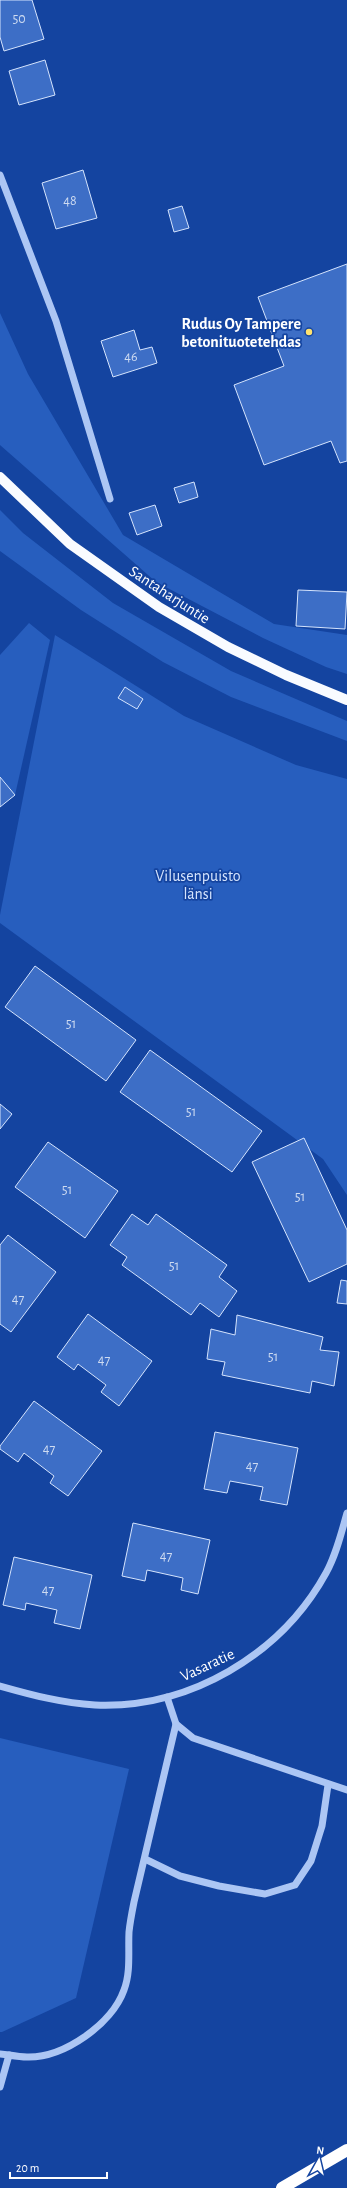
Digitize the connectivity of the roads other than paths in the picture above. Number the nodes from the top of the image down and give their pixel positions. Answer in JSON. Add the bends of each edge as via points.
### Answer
{"nodes":[{"id":1,"x":0,"y":175,"type":"edge"},
{"id":2,"x":0,"y":477,"type":"edge"},
{"id":3,"x":110,"y":500,"type":"dead end"},
{"id":4,"x":347,"y":700,"type":"edge"},
{"id":5,"x":347,"y":1513,"type":"edge"},
{"id":6,"x":0,"y":1686,"type":"edge"},
{"id":7,"x":167,"y":1697,"type":"junction"},
{"id":8,"x":176,"y":1724,"type":"junction"},
{"id":9,"x":328,"y":1785,"type":"junction"},
{"id":10,"x":347,"y":1790,"type":"edge"},
{"id":11,"x":145,"y":1859,"type":"junction"},
{"id":12,"x":0,"y":2054,"type":"edge"},
{"id":13,"x":9,"y":2055,"type":"junction"},
{"id":14,"x":0,"y":2087,"type":"edge"},
{"id":15,"x":347,"y":2150,"type":"edge"},
{"id":16,"x":282,"y":2188,"type":"edge"}],
"edges":[{"from":1,"to":3,"type":"street","via":[[56,321]]},
{"from":2,"to":4,"type":"main road","name":"Santaharjuntie","via":[[70,544],[158,607],[228,647]]},
{"from":5,"to":7,"type":"street","name":"Vasaratie","via":[[327,1572],[288,1626],[250,1659],[214,1679]]},
{"from":6,"to":7,"type":"street","name":"Vasaratie","via":[[52,1700],[96,1705],[122,1705]]},
{"from":7,"to":8,"type":"street"},
{"from":8,"to":9,"type":"street","via":[[193,1738]]},
{"from":8,"to":11,"type":"street"},
{"from":9,"to":10,"type":"street"},
{"from":9,"to":11,"type":"street","via":[[322,1826],[311,1861],[295,1885],[265,1894],[180,1876]]},
{"from":11,"to":13,"type":"street","via":[[129,1930],[128,1973],[124,1989],[108,2018],[92,2031],[56,2051],[27,2057]]},
{"from":12,"to":13,"type":"street"},
{"from":13,"to":14,"type":"street"},
{"from":15,"to":16,"type":"highway"}]}
